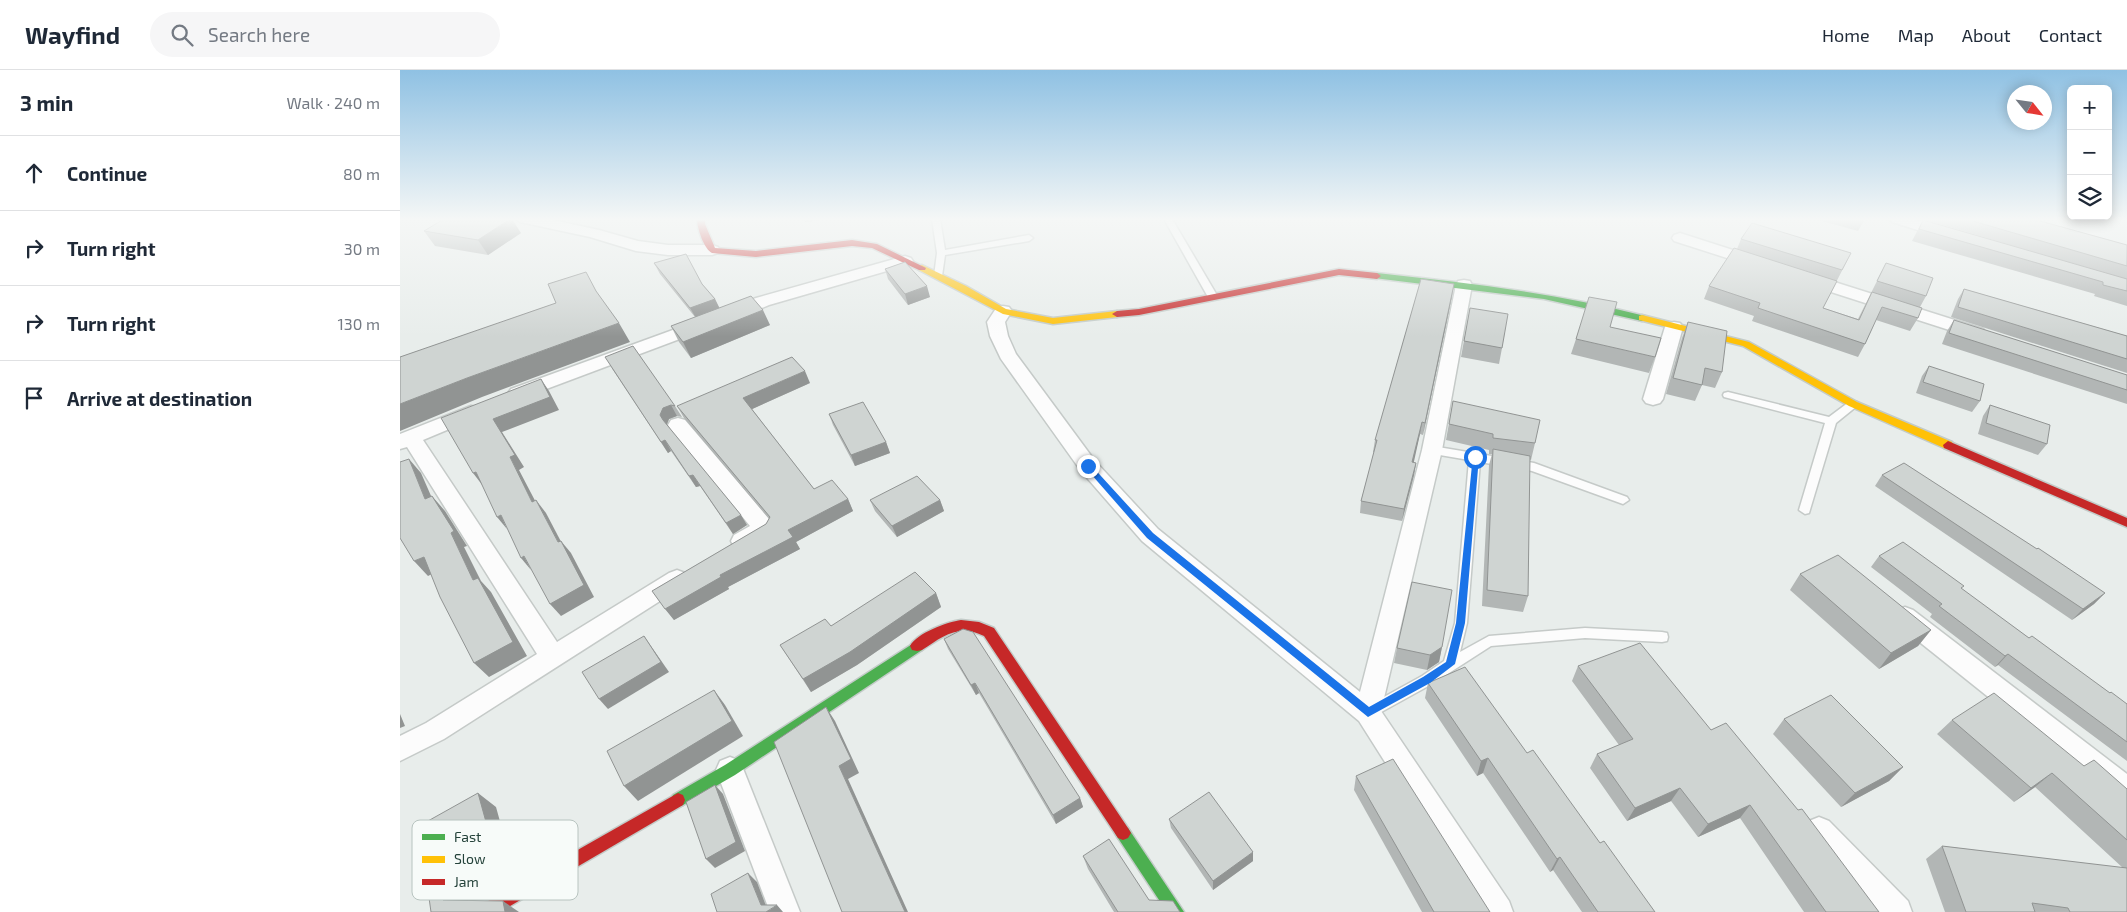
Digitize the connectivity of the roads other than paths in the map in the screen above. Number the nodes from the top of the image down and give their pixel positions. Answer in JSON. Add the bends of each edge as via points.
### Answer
{"nodes":[{"id":1,"x":899,"y":258,"type":"edge"},
{"id":2,"x":940,"y":258,"type":"edge"},
{"id":3,"x":1191,"y":258,"type":"edge"},
{"id":4,"x":1744,"y":258,"type":"edge"},
{"id":5,"x":905,"y":261,"type":"junction"},
{"id":6,"x":1775,"y":268,"type":"edge"},
{"id":7,"x":1794,"y":274,"type":"edge"},
{"id":8,"x":938,"y":276,"type":"junction"},
{"id":9,"x":1464,"y":285,"type":"junction"},
{"id":10,"x":1213,"y":297,"type":"junction"},
{"id":11,"x":1003,"y":311,"type":"junction"},
{"id":12,"x":1674,"y":327,"type":"junction"},
{"id":13,"x":1994,"y":339,"type":"edge"},
{"id":14,"x":1728,"y":395,"type":"dead end"},
{"id":15,"x":1654,"y":399,"type":"dead end"},
{"id":16,"x":1853,"y":404,"type":"junction"},
{"id":17,"x":1831,"y":421,"type":"junction"},
{"id":18,"x":678,"y":425,"type":"dead end"},
{"id":19,"x":405,"y":440,"type":"edge"},
{"id":20,"x":1432,"y":450,"type":"junction"},
{"id":21,"x":1475,"y":457,"type":"junction"},
{"id":22,"x":1622,"y":500,"type":"dead end"},
{"id":23,"x":1805,"y":510,"type":"dead end"},
{"id":24,"x":2127,"y":523,"type":"edge"},
{"id":25,"x":722,"y":553,"type":"edge"},
{"id":26,"x":697,"y":567,"type":"edge"},
{"id":27,"x":1890,"y":605,"type":"edge"},
{"id":28,"x":1662,"y":637,"type":"dead end"},
{"id":29,"x":553,"y":657,"type":"junction"},
{"id":30,"x":1450,"y":664,"type":"junction"},
{"id":31,"x":1368,"y":713,"type":"junction"},
{"id":32,"x":400,"y":749,"type":"edge"},
{"id":33,"x":730,"y":770,"type":"junction"},
{"id":34,"x":2127,"y":791,"type":"edge"},
{"id":35,"x":1818,"y":831,"type":"edge"},
{"id":36,"x":578,"y":858,"type":"edge"},
{"id":37,"x":507,"y":900,"type":"edge"},
{"id":38,"x":486,"y":912,"type":"edge"},
{"id":39,"x":785,"y":912,"type":"edge"},
{"id":40,"x":1176,"y":912,"type":"edge"},
{"id":41,"x":1498,"y":912,"type":"edge"},
{"id":42,"x":1897,"y":912,"type":"edge"}],
"edges":[{"from":1,"to":5,"type":"street"},
{"from":2,"to":8,"type":"lane"},
{"from":3,"to":10,"type":"lane"},
{"from":4,"to":6,"type":"street"},
{"from":5,"to":8,"type":"street"},
{"from":5,"to":19,"type":"street","via":[[762,302],[494,402]]},
{"from":7,"to":13,"type":"street"},
{"from":8,"to":11,"type":"street"},
{"from":9,"to":10,"type":"street","via":[[1338,272]]},
{"from":9,"to":12,"type":"street","via":[[1605,307]]},
{"from":9,"to":20,"type":"street"},
{"from":10,"to":11,"type":"street","via":[[1139,312],[1052,321]]},
{"from":11,"to":31,"type":"street","via":[[996,322],[1007,355],[1088,466],[1150,535]]},
{"from":12,"to":15,"type":"street"},
{"from":12,"to":16,"type":"street","via":[[1746,344]]},
{"from":14,"to":17,"type":"lane"},
{"from":16,"to":17,"type":"lane"},
{"from":16,"to":24,"type":"street"},
{"from":17,"to":23,"type":"lane"},
{"from":18,"to":25,"type":"street","via":[[764,528]]},
{"from":19,"to":29,"type":"street"},
{"from":20,"to":21,"type":"lane"},
{"from":20,"to":31,"type":"street"},
{"from":21,"to":22,"type":"lane","via":[[1534,467]]},
{"from":21,"to":30,"type":"lane","via":[[1461,623]]},
{"from":26,"to":29,"type":"street"},
{"from":27,"to":34,"type":"street"},
{"from":28,"to":30,"type":"lane","via":[[1585,633],[1490,641]]},
{"from":29,"to":32,"type":"street","via":[[435,732]]},
{"from":30,"to":31,"type":"lane"},
{"from":31,"to":41,"type":"street"},
{"from":33,"to":36,"type":"street"},
{"from":33,"to":39,"type":"street"},
{"from":33,"to":40,"type":"street","via":[[932,636],[958,624],[978,624],[988,632]]},
{"from":35,"to":42,"type":"street"},
{"from":37,"to":38,"type":"street"}]}
